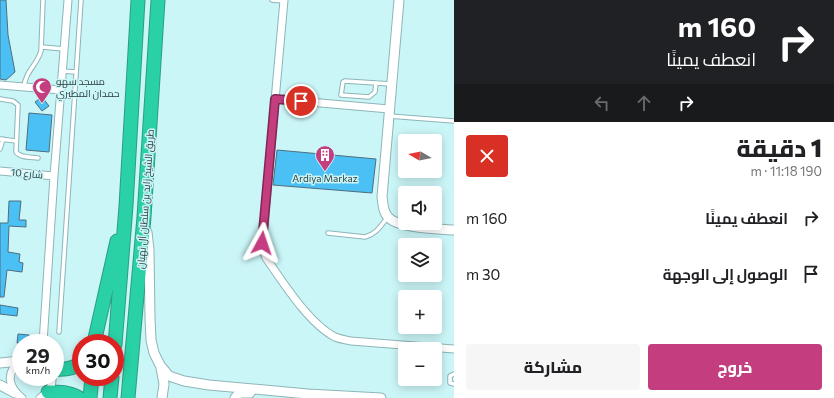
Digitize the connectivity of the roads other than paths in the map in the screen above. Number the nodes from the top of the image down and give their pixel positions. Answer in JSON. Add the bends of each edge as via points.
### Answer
{"nodes":[{"id":1,"x":43,"y":0,"type":"edge"},
{"id":2,"x":68,"y":0,"type":"edge"},
{"id":3,"x":81,"y":0,"type":"edge"},
{"id":4,"x":138,"y":0,"type":"edge"},
{"id":5,"x":158,"y":0,"type":"edge"},
{"id":6,"x":272,"y":0,"type":"edge"},
{"id":7,"x":284,"y":0,"type":"edge"},
{"id":8,"x":399,"y":0,"type":"edge"},
{"id":9,"x":42,"y":47,"type":"junction"},
{"id":10,"x":64,"y":49,"type":"junction"},
{"id":11,"x":62,"y":70,"type":"junction"},
{"id":12,"x":76,"y":72,"type":"junction"},
{"id":13,"x":376,"y":83,"type":"junction"},
{"id":14,"x":391,"y":84,"type":"junction"},
{"id":15,"x":0,"y":85,"type":"edge"},
{"id":16,"x":24,"y":87,"type":"junction"},
{"id":17,"x":61,"y":90,"type":"junction"},
{"id":18,"x":341,"y":95,"type":"junction"},
{"id":19,"x":0,"y":99,"type":"edge"},
{"id":20,"x":275,"y":99,"type":"junction"},
{"id":21,"x":340,"y":104,"type":"junction"},
{"id":22,"x":388,"y":112,"type":"junction"},
{"id":23,"x":454,"y":121,"type":"edge"},
{"id":24,"x":1,"y":139,"type":"edge"},
{"id":25,"x":16,"y":141,"type":"junction"},
{"id":26,"x":0,"y":149,"type":"edge"},
{"id":27,"x":38,"y":158,"type":"dead end"},
{"id":28,"x":0,"y":171,"type":"edge"},
{"id":29,"x":54,"y":176,"type":"junction"},
{"id":30,"x":126,"y":206,"type":"junction"},
{"id":31,"x":144,"y":216,"type":"junction"},
{"id":32,"x":388,"y":217,"type":"junction"},
{"id":33,"x":454,"y":230,"type":"edge"},
{"id":34,"x":328,"y":233,"type":"dead end"},
{"id":35,"x":59,"y":332,"type":"dead end"},
{"id":36,"x":43,"y":334,"type":"edge"},
{"id":37,"x":96,"y":334,"type":"edge"},
{"id":38,"x":116,"y":334,"type":"edge"},
{"id":39,"x":454,"y":349,"type":"edge"},
{"id":40,"x":12,"y":362,"type":"edge"},
{"id":41,"x":0,"y":363,"type":"edge"},
{"id":42,"x":160,"y":365,"type":"junction"},
{"id":43,"x":12,"y":371,"type":"edge"},
{"id":44,"x":454,"y":374,"type":"edge"},
{"id":45,"x":454,"y":384,"type":"edge"},
{"id":46,"x":0,"y":385,"type":"edge"},
{"id":47,"x":49,"y":386,"type":"edge"},
{"id":48,"x":91,"y":386,"type":"edge"},
{"id":49,"x":111,"y":386,"type":"edge"},
{"id":50,"x":308,"y":394,"type":"junction"},
{"id":51,"x":19,"y":396,"type":"edge"},
{"id":52,"x":44,"y":396,"type":"edge"},
{"id":53,"x":79,"y":398,"type":"edge"},
{"id":54,"x":90,"y":398,"type":"edge"},
{"id":55,"x":110,"y":398,"type":"edge"},
{"id":56,"x":128,"y":398,"type":"edge"},
{"id":57,"x":162,"y":398,"type":"edge"},
{"id":58,"x":236,"y":398,"type":"edge"},
{"id":59,"x":381,"y":398,"type":"edge"}],
"edges":[{"from":1,"to":9,"type":"lane"},
{"from":2,"to":10,"type":"street"},
{"from":3,"to":12,"type":"lane"},
{"from":4,"to":30,"type":"highway","name":"طريق الشيخ زايد بن سلطان آل نهيان"},
{"from":5,"to":31,"type":"highway","name":"طريق الشيخ زايد بن سلطان آل نهيان"},
{"from":6,"to":7,"type":"lane"},
{"from":7,"to":20,"type":"street"},
{"from":8,"to":14,"type":"street"},
{"from":9,"to":10,"type":"lane"},
{"from":9,"to":16,"type":"lane","via":[[39,59],[26,76]]},
{"from":10,"to":11,"type":"street"},
{"from":11,"to":12,"type":"lane"},
{"from":11,"to":17,"type":"street"},
{"from":12,"to":35,"type":"lane"},
{"from":13,"to":14,"type":"lane"},
{"from":13,"to":18,"type":"lane","via":[[375,92],[369,97]]},
{"from":13,"to":18,"type":"lane","via":[[345,81]]},
{"from":14,"to":22,"type":"street"},
{"from":15,"to":16,"type":"street"},
{"from":16,"to":17,"type":"street"},
{"from":17,"to":29,"type":"street"},
{"from":18,"to":21,"type":"lane"},
{"from":19,"to":25,"type":"lane","via":[[14,101],[18,106]]},
{"from":20,"to":21,"type":"street"},
{"from":20,"to":39,"type":"street","via":[[262,243],[266,258],[303,308],[320,327],[336,338]]},
{"from":21,"to":22,"type":"street"},
{"from":22,"to":23,"type":"lane"},
{"from":22,"to":32,"type":"street","via":[[382,197],[384,212]]},
{"from":24,"to":25,"type":"lane"},
{"from":24,"to":26,"type":"lane"},
{"from":25,"to":27,"type":"lane","via":[[15,148],[18,154]]},
{"from":28,"to":29,"type":"street","name":"شارع 10"},
{"from":29,"to":36,"type":"street"},
{"from":30,"to":37,"type":"highway"},
{"from":30,"to":38,"type":"highway","name":"طريق الشيخ زايد بن سلطان آل نهيان"},
{"from":31,"to":42,"type":"street","via":[[149,250],[152,340],[154,353]]},
{"from":31,"to":56,"type":"highway","name":"طريق الشيخ زايد بن سلطان آل نهيان"},
{"from":32,"to":33,"type":"street","via":[[393,222],[403,225]]},
{"from":32,"to":34,"type":"lane","via":[[370,236]]},
{"from":40,"to":41,"type":"street"},
{"from":42,"to":50,"type":"street","via":[[169,376],[184,381]]},
{"from":42,"to":57,"type":"street","via":[[164,384]]},
{"from":43,"to":51,"type":"street","via":[[11,386]]},
{"from":44,"to":45,"type":"lane","via":[[449,380]]},
{"from":46,"to":51,"type":"street"},
{"from":47,"to":52,"type":"street"},
{"from":48,"to":54,"type":"highway"},
{"from":49,"to":55,"type":"highway"},
{"from":50,"to":58,"type":"street","via":[[242,392],[236,395]]},
{"from":50,"to":59,"type":"street"},
{"from":52,"to":53,"type":"highway","via":[[66,392]]}]}
